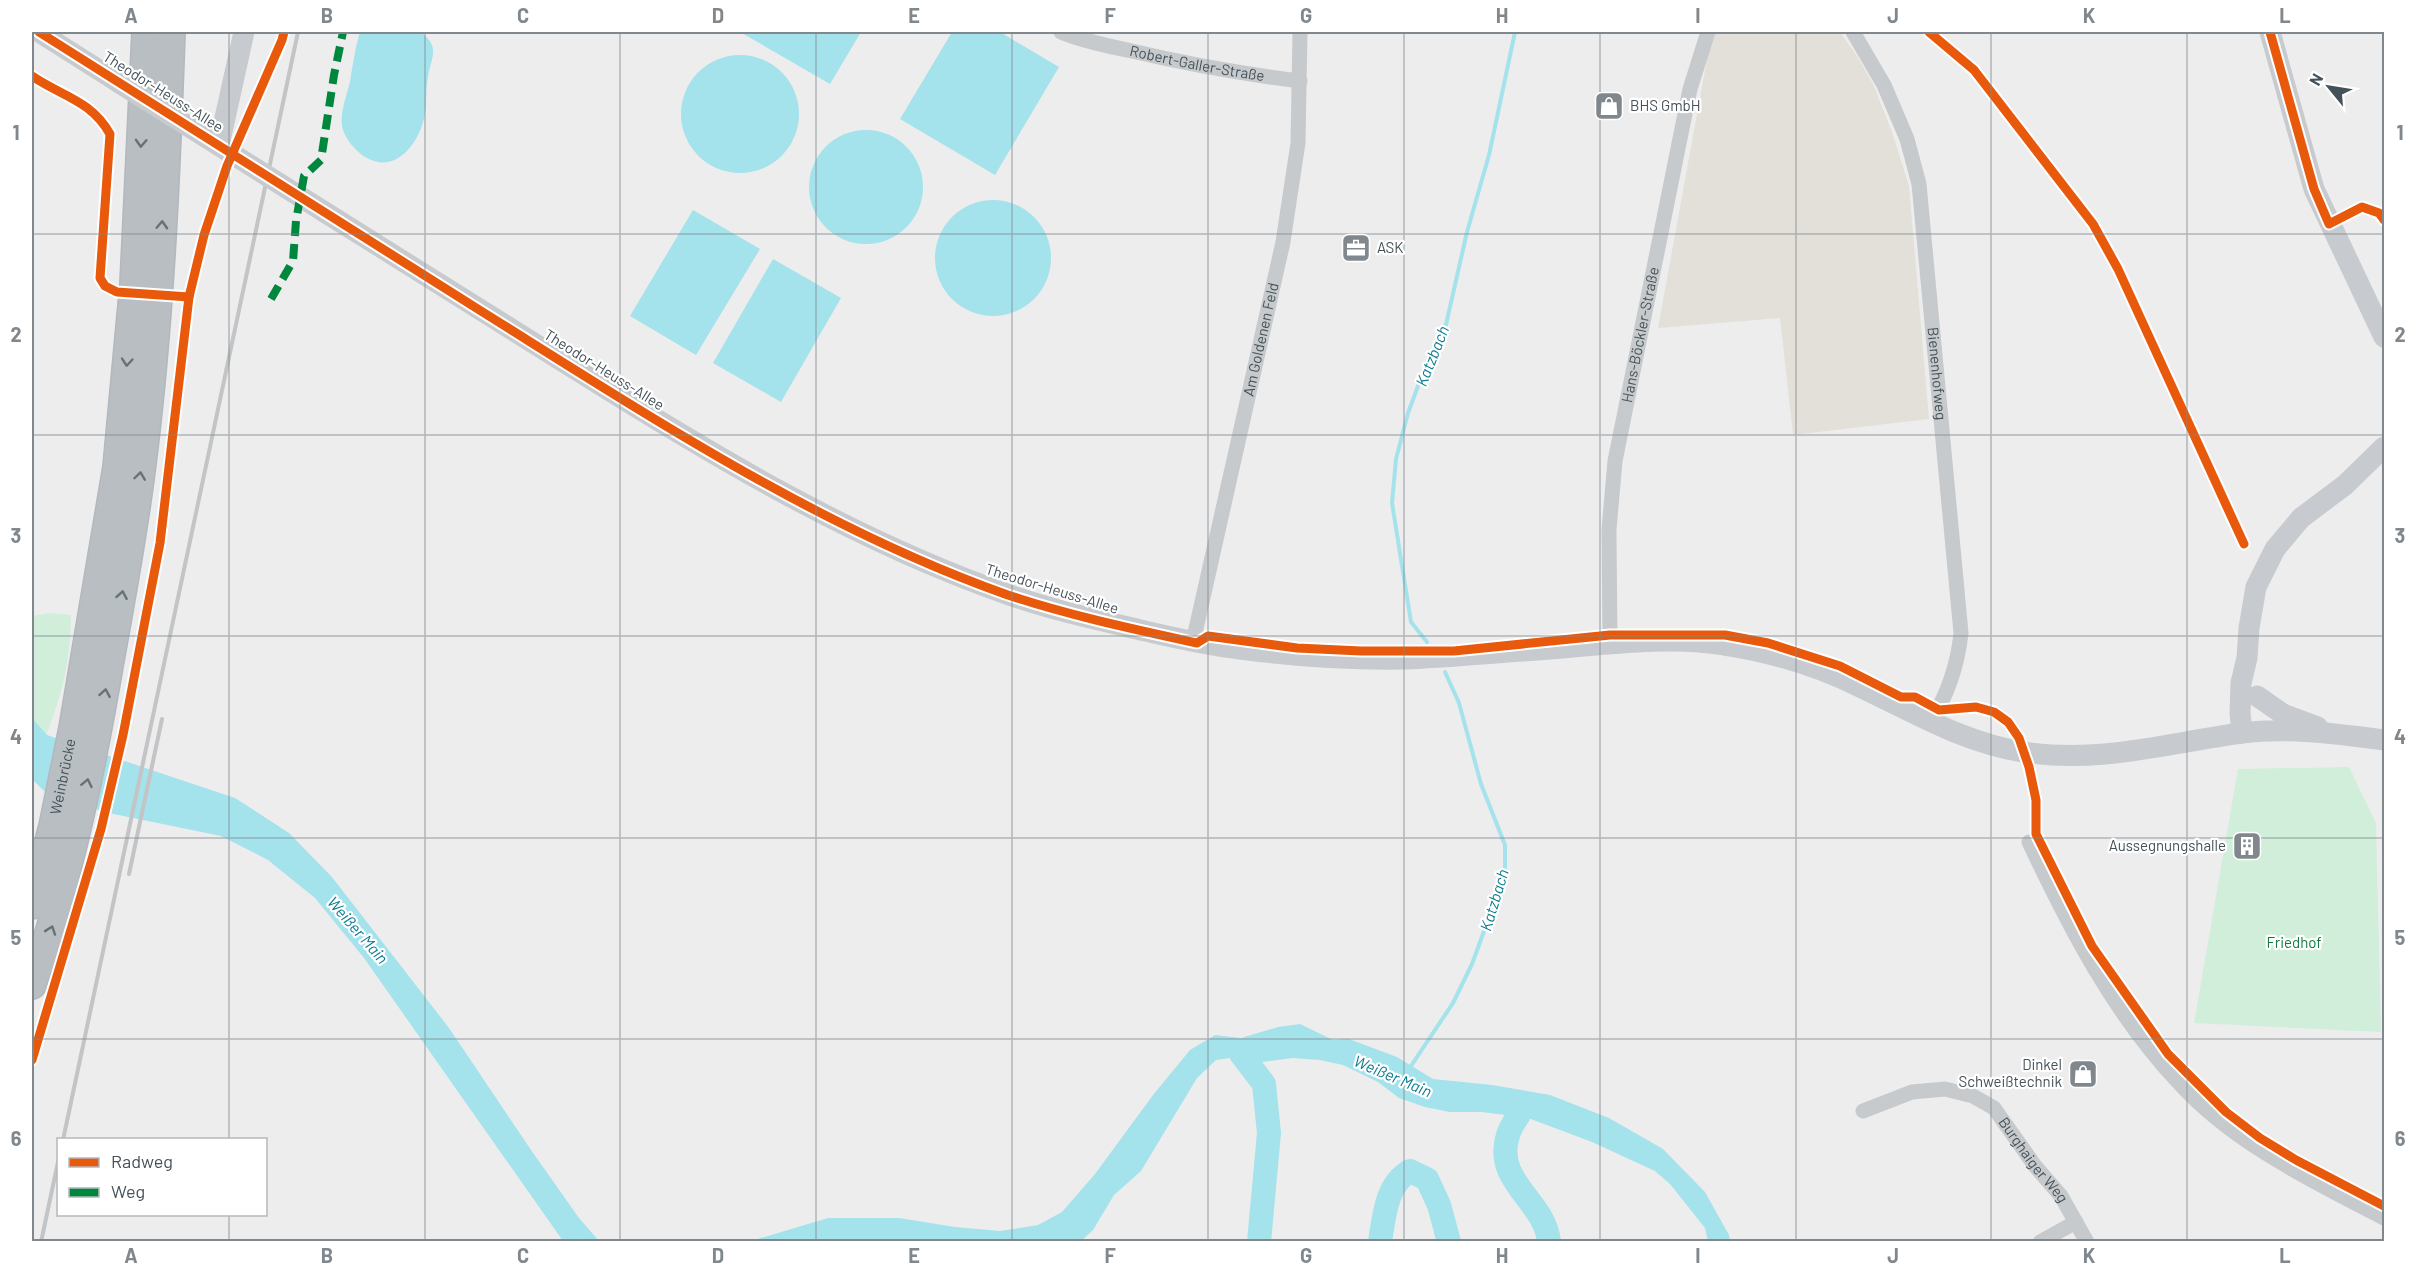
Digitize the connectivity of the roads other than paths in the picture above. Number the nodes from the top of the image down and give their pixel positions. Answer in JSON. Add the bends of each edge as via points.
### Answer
{"nodes":[{"id":1,"x":39,"y":32,"type":"edge"},
{"id":2,"x":146,"y":32,"type":"edge"},
{"id":3,"x":171,"y":32,"type":"edge"},
{"id":4,"x":244,"y":32,"type":"edge"},
{"id":5,"x":1061,"y":32,"type":"edge"},
{"id":6,"x":1300,"y":32,"type":"edge"},
{"id":7,"x":1708,"y":32,"type":"edge"},
{"id":8,"x":1853,"y":32,"type":"edge"},
{"id":9,"x":2270,"y":32,"type":"edge"},
{"id":10,"x":1300,"y":81,"type":"junction"},
{"id":11,"x":219,"y":145,"type":"junction"},
{"id":12,"x":146,"y":294,"type":"junction"},
{"id":13,"x":2385,"y":337,"type":"edge"},
{"id":14,"x":2385,"y":447,"type":"edge"},
{"id":15,"x":2385,"y":464,"type":"edge"},
{"id":16,"x":2346,"y":485,"type":"junction"},
{"id":17,"x":1193,"y":642,"type":"junction"},
{"id":18,"x":1610,"y":644,"type":"junction"},
{"id":19,"x":99,"y":650,"type":"junction"},
{"id":20,"x":2247,"y":658,"type":"junction"},
{"id":21,"x":2257,"y":696,"type":"junction"},
{"id":22,"x":1930,"y":722,"type":"junction"},
{"id":23,"x":2251,"y":732,"type":"junction"},
{"id":24,"x":2332,"y":733,"type":"junction"},
{"id":25,"x":2385,"y":740,"type":"edge"},
{"id":26,"x":65,"y":829,"type":"junction"},
{"id":27,"x":2029,"y":842,"type":"dead end"},
{"id":28,"x":32,"y":905,"type":"edge"},
{"id":29,"x":32,"y":985,"type":"edge"},
{"id":30,"x":1863,"y":1111,"type":"dead end"},
{"id":31,"x":2385,"y":1218,"type":"edge"},
{"id":32,"x":2076,"y":1222,"type":"junction"},
{"id":33,"x":2040,"y":1242,"type":"edge"},
{"id":34,"x":2086,"y":1242,"type":"edge"}],
"edges":[{"from":1,"to":11,"type":"main road","name":"Theodor-Heuss-Allee","bridge":true},
{"from":2,"to":12,"type":"highway","one_way":true},
{"from":12,"to":3,"type":"highway","one_way":true},
{"from":4,"to":11,"type":"main road"},
{"from":5,"to":10,"type":"street","name":"Robert-Galler-Straße","via":[[1240,74]]},
{"from":6,"to":10,"type":"street","name":"Am Goldenen Feld"},
{"from":7,"to":18,"type":"street","name":"Hans-Böckler-Straße","via":[[1690,89],[1615,461],[1609,530]]},
{"from":8,"to":22,"type":"street","name":"Bienenhofweg","via":[[1884,86],[1907,140],[1919,184],[1961,633],[1959,656],[1939,710]]},
{"from":9,"to":13,"type":"main road","via":[[2314,189]]},
{"from":10,"to":17,"type":"street","name":"Am Goldenen Feld","via":[[1298,143],[1283,242]]},
{"from":11,"to":17,"type":"main road","name":"Theodor-Heuss-Allee","bridge":true,"via":[[673,431],[886,546],[1006,594]]},
{"from":12,"to":19,"type":"highway","one_way":true,"via":[[106,532]]},
{"from":19,"to":12,"type":"highway","one_way":true,"via":[[133,534],[142,461]]},
{"from":14,"to":16,"type":"main road"},
{"from":15,"to":16,"type":"main road"},
{"from":16,"to":20,"type":"main road","via":[[2301,518],[2275,549],[2256,586]]},
{"from":17,"to":18,"type":"main road","name":"Theodor-Heuss-Allee","via":[[1270,652],[1402,659]]},
{"from":18,"to":22,"type":"main road","name":"Theodor-Heuss-Allee","via":[[1719,644],[1779,657],[1855,684]]},
{"from":19,"to":26,"type":"highway","name":"Weinbrücke"},
{"from":20,"to":21,"type":"main road"},
{"from":20,"to":23,"type":"main road","via":[[2240,698]]},
{"from":21,"to":23,"type":"main road"},
{"from":21,"to":24,"type":"main road","via":[[2283,714]]},
{"from":22,"to":23,"type":"main road","name":"Theodor-Heuss-Allee","via":[[2020,752],[2061,755],[2130,753]]},
{"from":23,"to":24,"type":"main road","name":"Theodor-Heuss-Allee"},
{"from":24,"to":25,"type":"main road"},
{"from":26,"to":28,"type":"highway"},
{"from":29,"to":26,"type":"highway","one_way":true,"via":[[54,923]]},
{"from":27,"to":31,"type":"street","via":[[2088,956],[2133,1025],[2180,1084],[2210,1113],[2257,1147]]},
{"from":30,"to":32,"type":"street","name":"Burghaiger Weg","via":[[1912,1092],[1945,1089],[1980,1100],[1995,1108]]},
{"from":32,"to":33,"type":"street"},
{"from":32,"to":34,"type":"street","name":"Burghaiger Weg"}]}
